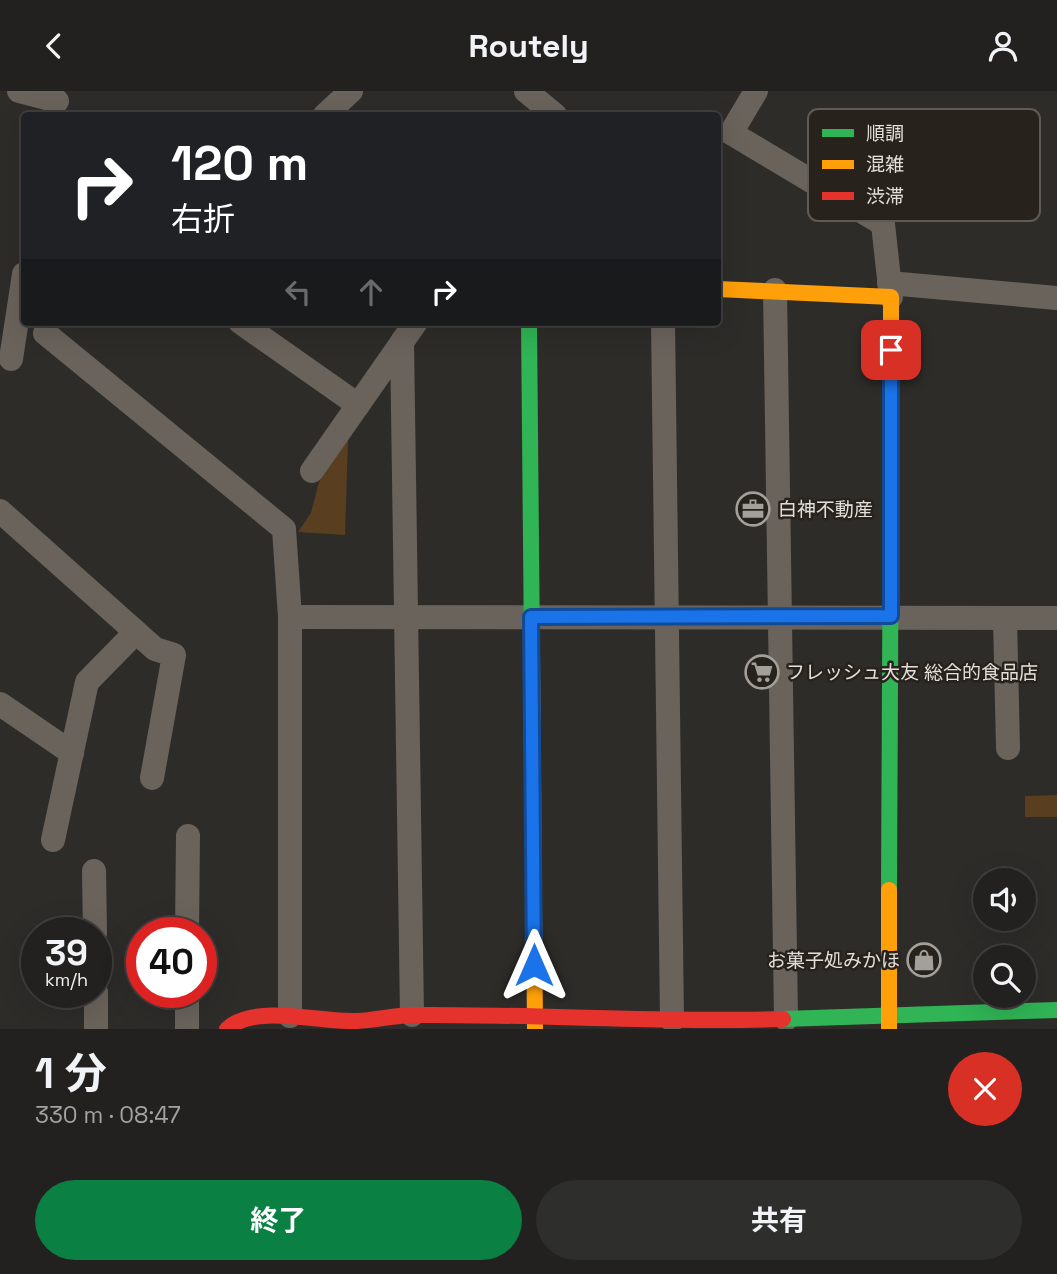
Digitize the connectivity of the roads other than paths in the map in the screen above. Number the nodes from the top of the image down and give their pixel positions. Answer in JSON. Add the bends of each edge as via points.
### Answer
{"nodes":[{"id":1,"x":19,"y":91,"type":"edge"},
{"id":2,"x":351,"y":91,"type":"edge"},
{"id":3,"x":526,"y":91,"type":"edge"},
{"id":4,"x":756,"y":91,"type":"edge"},
{"id":5,"x":56,"y":102,"type":"edge"},
{"id":6,"x":328,"y":112,"type":"edge"},
{"id":7,"x":551,"y":112,"type":"edge"},
{"id":8,"x":808,"y":180,"type":"edge"},
{"id":9,"x":876,"y":221,"type":"edge"},
{"id":10,"x":21,"y":288,"type":"edge"},
{"id":11,"x":721,"y":289,"type":"edge"},
{"id":12,"x":775,"y":290,"type":"junction"},
{"id":13,"x":890,"y":290,"type":"junction"},
{"id":14,"x":1057,"y":298,"type":"edge"},
{"id":15,"x":246,"y":326,"type":"edge"},
{"id":16,"x":529,"y":326,"type":"edge"},
{"id":17,"x":663,"y":326,"type":"edge"},
{"id":18,"x":52,"y":327,"type":"edge"},
{"id":19,"x":409,"y":332,"type":"edge"},
{"id":20,"x":4,"y":364,"type":"edge"},
{"id":21,"x":358,"y":405,"type":"junction"},
{"id":22,"x":312,"y":471,"type":"dead end"},
{"id":23,"x":0,"y":511,"type":"edge"},
{"id":24,"x":891,"y":616,"type":"junction"},
{"id":25,"x":290,"y":617,"type":"junction"},
{"id":26,"x":407,"y":617,"type":"junction"},
{"id":27,"x":531,"y":617,"type":"junction"},
{"id":28,"x":669,"y":617,"type":"junction"},
{"id":29,"x":780,"y":617,"type":"junction"},
{"id":30,"x":1005,"y":618,"type":"junction"},
{"id":31,"x":1057,"y":618,"type":"edge"},
{"id":32,"x":136,"y":632,"type":"junction"},
{"id":33,"x":0,"y":705,"type":"edge"},
{"id":34,"x":1008,"y":748,"type":"dead end"},
{"id":35,"x":72,"y":753,"type":"junction"},
{"id":36,"x":152,"y":778,"type":"dead end"},
{"id":37,"x":188,"y":836,"type":"dead end"},
{"id":38,"x":53,"y":840,"type":"dead end"},
{"id":39,"x":94,"y":871,"type":"dead end"},
{"id":40,"x":95,"y":917,"type":"edge"},
{"id":41,"x":187,"y":917,"type":"edge"},
{"id":42,"x":96,"y":1008,"type":"edge"},
{"id":43,"x":187,"y":1008,"type":"edge"},
{"id":44,"x":1057,"y":1010,"type":"edge"},
{"id":45,"x":412,"y":1015,"type":"junction"},
{"id":46,"x":290,"y":1016,"type":"junction"},
{"id":47,"x":786,"y":1019,"type":"junction"},
{"id":48,"x":672,"y":1020,"type":"junction"},
{"id":49,"x":889,"y":1022,"type":"edge"},
{"id":50,"x":535,"y":1024,"type":"edge"},
{"id":51,"x":354,"y":1025,"type":"edge"},
{"id":52,"x":723,"y":1025,"type":"edge"},
{"id":53,"x":96,"y":1029,"type":"edge"},
{"id":54,"x":187,"y":1029,"type":"edge"},
{"id":55,"x":226,"y":1029,"type":"edge"}],
"edges":[{"from":1,"to":5,"type":"street"},
{"from":2,"to":6,"type":"street"},
{"from":3,"to":7,"type":"street"},
{"from":4,"to":8,"type":"street","via":[[731,133]]},
{"from":9,"to":13,"type":"street","via":[[883,225]]},
{"from":10,"to":20,"type":"street"},
{"from":11,"to":12,"type":"street"},
{"from":12,"to":13,"type":"street"},
{"from":12,"to":29,"type":"street"},
{"from":13,"to":14,"type":"street"},
{"from":13,"to":24,"type":"street"},
{"from":15,"to":21,"type":"street"},
{"from":16,"to":27,"type":"street"},
{"from":17,"to":28,"type":"street"},
{"from":18,"to":20,"type":"street"},
{"from":18,"to":25,"type":"street","via":[[284,529]]},
{"from":19,"to":21,"type":"street"},
{"from":19,"to":26,"type":"street"},
{"from":21,"to":22,"type":"street"},
{"from":23,"to":32,"type":"street"},
{"from":24,"to":29,"type":"street"},
{"from":24,"to":30,"type":"street"},
{"from":24,"to":49,"type":"street"},
{"from":25,"to":26,"type":"street"},
{"from":25,"to":46,"type":"street"},
{"from":26,"to":27,"type":"street"},
{"from":26,"to":45,"type":"street"},
{"from":27,"to":28,"type":"street"},
{"from":27,"to":50,"type":"street"},
{"from":28,"to":29,"type":"street"},
{"from":28,"to":48,"type":"street"},
{"from":29,"to":47,"type":"street"},
{"from":30,"to":31,"type":"street"},
{"from":30,"to":34,"type":"street"},
{"from":32,"to":35,"type":"street","via":[[87,682]]},
{"from":32,"to":36,"type":"street","via":[[155,649],[174,655]]},
{"from":33,"to":35,"type":"street"},
{"from":35,"to":38,"type":"street"},
{"from":37,"to":41,"type":"street"},
{"from":39,"to":40,"type":"street"},
{"from":42,"to":53,"type":"street"},
{"from":43,"to":54,"type":"street"},
{"from":44,"to":49,"type":"street"},
{"from":45,"to":50,"type":"street"},
{"from":45,"to":51,"type":"street"},
{"from":46,"to":51,"type":"street"},
{"from":46,"to":55,"type":"street","via":[[237,1020]]},
{"from":47,"to":49,"type":"street"},
{"from":47,"to":52,"type":"street"},
{"from":48,"to":50,"type":"street"},
{"from":48,"to":52,"type":"street"}]}
